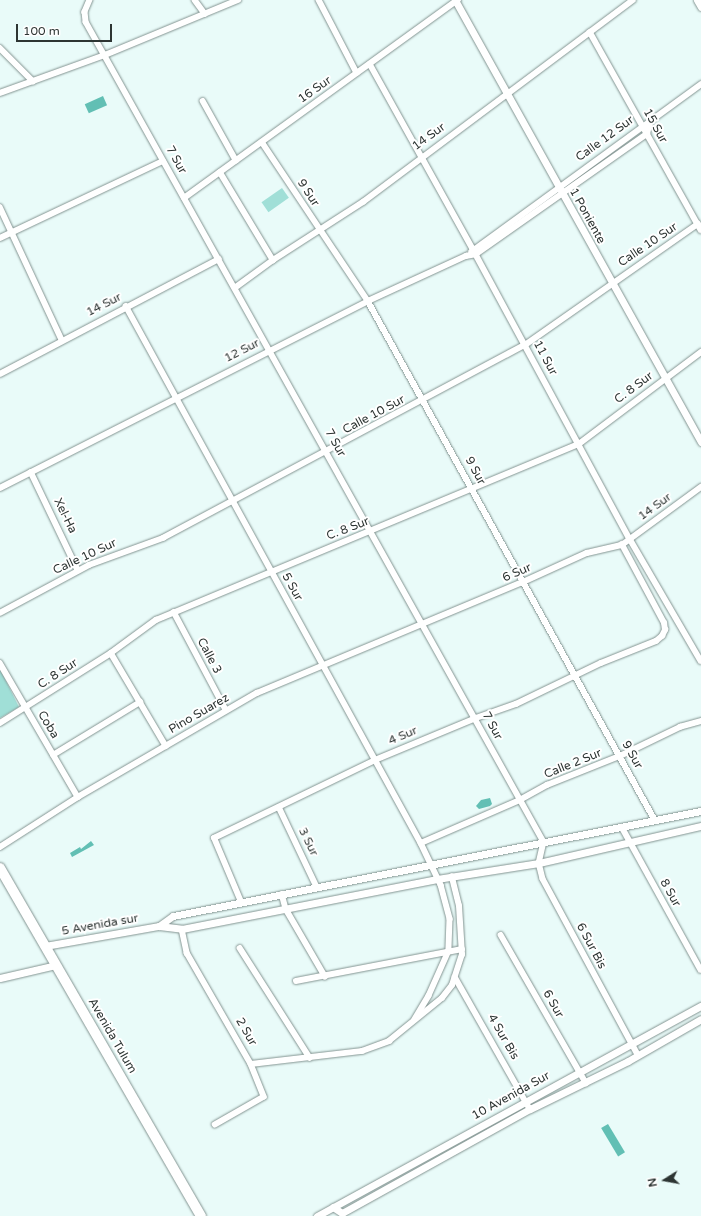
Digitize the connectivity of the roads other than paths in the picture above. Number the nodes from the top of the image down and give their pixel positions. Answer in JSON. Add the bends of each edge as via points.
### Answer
{"nodes":[{"id":1,"x":90,"y":0,"type":"edge"},
{"id":2,"x":196,"y":0,"type":"edge"},
{"id":3,"x":238,"y":0,"type":"edge"},
{"id":4,"x":319,"y":0,"type":"edge"},
{"id":5,"x":456,"y":0,"type":"edge"},
{"id":6,"x":633,"y":0,"type":"edge"},
{"id":7,"x":697,"y":0,"type":"edge"},
{"id":8,"x":701,"y":7,"type":"edge"},
{"id":9,"x":205,"y":14,"type":"junction"},
{"id":10,"x":590,"y":32,"type":"junction"},
{"id":11,"x":0,"y":48,"type":"edge"},
{"id":12,"x":105,"y":55,"type":"junction"},
{"id":13,"x":370,"y":64,"type":"junction"},
{"id":14,"x":357,"y":73,"type":"junction"},
{"id":15,"x":33,"y":81,"type":"junction"},
{"id":16,"x":701,"y":84,"type":"edge"},
{"id":17,"x":0,"y":93,"type":"edge"},
{"id":18,"x":508,"y":94,"type":"junction"},
{"id":19,"x":203,"y":101,"type":"dead end"},
{"id":20,"x":650,"y":122,"type":"junction"},
{"id":21,"x":643,"y":126,"type":"junction"},
{"id":22,"x":647,"y":134,"type":"junction"},
{"id":23,"x":262,"y":142,"type":"junction"},
{"id":24,"x":421,"y":156,"type":"junction"},
{"id":25,"x":236,"y":160,"type":"junction"},
{"id":26,"x":163,"y":161,"type":"junction"},
{"id":27,"x":584,"y":168,"type":"junction"},
{"id":28,"x":220,"y":172,"type":"junction"},
{"id":29,"x":589,"y":174,"type":"junction"},
{"id":30,"x":560,"y":190,"type":"junction"},
{"id":31,"x":184,"y":198,"type":"junction"},
{"id":32,"x":0,"y":208,"type":"edge"},
{"id":33,"x":698,"y":224,"type":"junction"},
{"id":34,"x":319,"y":230,"type":"junction"},
{"id":35,"x":701,"y":230,"type":"edge"},
{"id":36,"x":11,"y":233,"type":"junction"},
{"id":37,"x":0,"y":238,"type":"edge"},
{"id":38,"x":475,"y":252,"type":"junction"},
{"id":39,"x":466,"y":256,"type":"joint"},
{"id":40,"x":219,"y":259,"type":"junction"},
{"id":41,"x":273,"y":260,"type":"junction"},
{"id":42,"x":612,"y":283,"type":"junction"},
{"id":43,"x":236,"y":287,"type":"junction"},
{"id":44,"x":368,"y":301,"type":"junction"},
{"id":45,"x":126,"y":306,"type":"junction"},
{"id":46,"x":62,"y":340,"type":"junction"},
{"id":47,"x":525,"y":345,"type":"junction"},
{"id":48,"x":270,"y":349,"type":"junction"},
{"id":49,"x":701,"y":352,"type":"edge"},
{"id":50,"x":0,"y":374,"type":"edge"},
{"id":51,"x":666,"y":377,"type":"junction"},
{"id":52,"x":176,"y":397,"type":"junction"},
{"id":53,"x":425,"y":401,"type":"junction"},
{"id":54,"x":701,"y":442,"type":"edge"},
{"id":55,"x":579,"y":444,"type":"junction"},
{"id":56,"x":328,"y":452,"type":"junction"},
{"id":57,"x":31,"y":472,"type":"junction"},
{"id":58,"x":471,"y":487,"type":"junction"},
{"id":59,"x":701,"y":487,"type":"edge"},
{"id":60,"x":0,"y":488,"type":"edge"},
{"id":61,"x":233,"y":500,"type":"junction"},
{"id":62,"x":372,"y":532,"type":"junction"},
{"id":63,"x":630,"y":539,"type":"junction"},
{"id":64,"x":622,"y":544,"type":"junction"},
{"id":65,"x":78,"y":570,"type":"junction"},
{"id":66,"x":271,"y":571,"type":"junction"},
{"id":67,"x":523,"y":582,"type":"junction"},
{"id":68,"x":174,"y":612,"type":"junction"},
{"id":69,"x":0,"y":613,"type":"edge"},
{"id":70,"x":422,"y":624,"type":"junction"},
{"id":71,"x":111,"y":653,"type":"junction"},
{"id":72,"x":701,"y":662,"type":"edge"},
{"id":73,"x":0,"y":663,"type":"edge"},
{"id":74,"x":324,"y":665,"type":"junction"},
{"id":75,"x":576,"y":676,"type":"junction"},
{"id":76,"x":140,"y":702,"type":"junction"},
{"id":77,"x":25,"y":708,"type":"junction"},
{"id":78,"x":226,"y":710,"type":"junction"},
{"id":79,"x":476,"y":718,"type":"junction"},
{"id":80,"x":701,"y":722,"type":"edge"},
{"id":81,"x":0,"y":723,"type":"edge"},
{"id":82,"x":166,"y":746,"type":"junction"},
{"id":83,"x":53,"y":756,"type":"junction"},
{"id":84,"x":620,"y":756,"type":"junction"},
{"id":85,"x":375,"y":760,"type":"junction"},
{"id":86,"x":78,"y":797,"type":"junction"},
{"id":87,"x":520,"y":800,"type":"junction"},
{"id":88,"x":279,"y":807,"type":"junction"},
{"id":89,"x":701,"y":811,"type":"edge"},
{"id":90,"x":655,"y":820,"type":"junction"},
{"id":91,"x":701,"y":826,"type":"edge"},
{"id":92,"x":622,"y":827,"type":"junction"},
{"id":93,"x":544,"y":842,"type":"junction"},
{"id":94,"x":629,"y":842,"type":"junction"},
{"id":95,"x":421,"y":843,"type":"junction"},
{"id":96,"x":0,"y":847,"type":"edge"},
{"id":97,"x":539,"y":863,"type":"junction"},
{"id":98,"x":430,"y":864,"type":"junction"},
{"id":99,"x":0,"y":868,"type":"edge"},
{"id":100,"x":452,"y":877,"type":"junction"},
{"id":101,"x":437,"y":879,"type":"junction"},
{"id":102,"x":317,"y":887,"type":"junction"},
{"id":103,"x":282,"y":894,"type":"junction"},
{"id":104,"x":241,"y":902,"type":"junction"},
{"id":105,"x":286,"y":909,"type":"junction"},
{"id":106,"x":159,"y":926,"type":"junction"},
{"id":107,"x":182,"y":929,"type":"junction"},
{"id":108,"x":501,"y":935,"type":"dead end"},
{"id":109,"x":45,"y":946,"type":"junction"},
{"id":110,"x":240,"y":948,"type":"dead end"},
{"id":111,"x":462,"y":949,"type":"junction"},
{"id":112,"x":449,"y":951,"type":"junction"},
{"id":113,"x":56,"y":965,"type":"junction"},
{"id":114,"x":701,"y":970,"type":"edge"},
{"id":115,"x":325,"y":976,"type":"junction"},
{"id":116,"x":455,"y":977,"type":"junction"},
{"id":117,"x":0,"y":978,"type":"edge"},
{"id":118,"x":296,"y":981,"type":"dead end"},
{"id":119,"x":701,"y":1006,"type":"edge"},
{"id":120,"x":415,"y":1019,"type":"junction"},
{"id":121,"x":701,"y":1019,"type":"edge"},
{"id":122,"x":631,"y":1046,"type":"junction"},
{"id":123,"x":638,"y":1055,"type":"junction"},
{"id":124,"x":310,"y":1058,"type":"junction"},
{"id":125,"x":251,"y":1064,"type":"junction"},
{"id":126,"x":578,"y":1072,"type":"junction"},
{"id":127,"x":586,"y":1083,"type":"junction"},
{"id":128,"x":526,"y":1100,"type":"junction"},
{"id":129,"x":530,"y":1109,"type":"junction"},
{"id":130,"x":215,"y":1125,"type":"dead end"},
{"id":131,"x":333,"y":1207,"type":"junction"},
{"id":132,"x":201,"y":1216,"type":"edge"},
{"id":133,"x":317,"y":1216,"type":"edge"}],
"edges":[{"from":1,"to":12,"type":"street","name":"7 Sur","via":[[85,12],[86,22]]},
{"from":2,"to":9,"type":"street"},
{"from":3,"to":9,"type":"street"},
{"from":4,"to":14,"type":"street"},
{"from":5,"to":13,"type":"street","name":"16 Sur"},
{"from":5,"to":18,"type":"street","name":"1 Poniente"},
{"from":6,"to":10,"type":"street","name":"14 Sur"},
{"from":7,"to":8,"type":"street"},
{"from":9,"to":12,"type":"street"},
{"from":10,"to":18,"type":"street","name":"14 Sur"},
{"from":10,"to":21,"type":"street","name":"15 Sur"},
{"from":11,"to":15,"type":"street"},
{"from":12,"to":15,"type":"street"},
{"from":12,"to":26,"type":"street","name":"7 Sur"},
{"from":13,"to":14,"type":"street","name":"16 Sur"},
{"from":13,"to":24,"type":"street","name":"11 Sur"},
{"from":14,"to":23,"type":"street","name":"16 Sur"},
{"from":15,"to":17,"type":"street"},
{"from":16,"to":20,"type":"street"},
{"from":18,"to":24,"type":"street","name":"14 Sur"},
{"from":18,"to":30,"type":"street","name":"1 Poniente"},
{"from":19,"to":25,"type":"street"},
{"from":20,"to":21,"type":"street","name":"Calle 12 Sur"},
{"from":20,"to":22,"type":"street","name":"Calle 12 Sur"},
{"from":21,"to":22,"type":"street","name":"15 Sur"},
{"from":21,"to":27,"type":"street","name":"Calle 12 Sur"},
{"from":22,"to":29,"type":"street","name":"Calle 12 Sur"},
{"from":22,"to":33,"type":"street","name":"15 Sur"},
{"from":23,"to":25,"type":"street","name":"16 Sur"},
{"from":23,"to":34,"type":"street","name":"9 Sur"},
{"from":24,"to":34,"type":"street","name":"14 Sur","via":[[363,202]]},
{"from":24,"to":38,"type":"street","name":"11 Sur"},
{"from":25,"to":28,"type":"street","name":"16 Sur"},
{"from":26,"to":31,"type":"street","name":"7 Sur"},
{"from":26,"to":36,"type":"street"},
{"from":27,"to":29,"type":"street"},
{"from":27,"to":30,"type":"street","name":"Calle 12 Sur"},
{"from":28,"to":31,"type":"street","name":"16 Sur"},
{"from":28,"to":41,"type":"street"},
{"from":29,"to":30,"type":"street","name":"Calle 12 Sur"},
{"from":30,"to":38,"type":"street","name":"Calle 12 Sur"},
{"from":30,"to":42,"type":"street","name":"1 Poniente"},
{"from":31,"to":40,"type":"street","name":"7 Sur"},
{"from":32,"to":36,"type":"street"},
{"from":33,"to":35,"type":"street","name":"15 Sur"},
{"from":33,"to":42,"type":"street","name":"Calle 10 Sur"},
{"from":34,"to":41,"type":"street","name":"14 Sur"},
{"from":34,"to":44,"type":"street","name":"9 Sur"},
{"from":36,"to":37,"type":"street"},
{"from":36,"to":46,"type":"street"},
{"from":38,"to":39,"type":"street","name":"Calle 12 Sur"},
{"from":38,"to":47,"type":"street","name":"11 Sur"},
{"from":39,"to":44,"type":"street","name":"12 Sur"},
{"from":40,"to":43,"type":"street","name":"7 Sur"},
{"from":40,"to":45,"type":"street","name":"14 Sur"},
{"from":41,"to":43,"type":"street","name":"14 Sur"},
{"from":42,"to":47,"type":"street","name":"Calle 10 Sur"},
{"from":42,"to":51,"type":"street","name":"1 Poniente"},
{"from":43,"to":48,"type":"street","name":"7 Sur"},
{"from":44,"to":48,"type":"street","name":"12 Sur"},
{"from":44,"to":53,"type":"street","name":"9 Sur"},
{"from":45,"to":46,"type":"street","name":"14 Sur"},
{"from":45,"to":52,"type":"street","name":"5 Sur"},
{"from":46,"to":50,"type":"street","name":"14 Sur"},
{"from":47,"to":53,"type":"street","name":"Calle 10 Sur"},
{"from":47,"to":55,"type":"street","name":"11 Sur"},
{"from":48,"to":52,"type":"street","name":"12 Sur"},
{"from":48,"to":56,"type":"street","name":"7 Sur"},
{"from":49,"to":51,"type":"street","name":"C. 8 Sur"},
{"from":51,"to":54,"type":"street","name":"1 Poniente"},
{"from":51,"to":55,"type":"street","name":"C. 8 Sur"},
{"from":52,"to":57,"type":"street","name":"12 Sur"},
{"from":52,"to":61,"type":"street","name":"5 Sur"},
{"from":53,"to":56,"type":"street","name":"Calle 10 Sur"},
{"from":53,"to":58,"type":"street","name":"9 Sur"},
{"from":55,"to":58,"type":"street","name":"C. 8 Sur"},
{"from":55,"to":63,"type":"street","name":"11 Sur"},
{"from":56,"to":61,"type":"street","name":"Calle 10 Sur"},
{"from":56,"to":62,"type":"street","name":"7 Sur"},
{"from":57,"to":60,"type":"street","name":"12 Sur"},
{"from":57,"to":65,"type":"street","name":"Xel-Ha"},
{"from":58,"to":62,"type":"street","name":"C. 8 Sur"},
{"from":58,"to":67,"type":"street","name":"9 Sur"},
{"from":59,"to":63,"type":"street","name":"14 Sur"},
{"from":61,"to":65,"type":"street","name":"Calle 10 Sur","via":[[163,538],[112,554]]},
{"from":61,"to":66,"type":"street","name":"5 Sur"},
{"from":62,"to":66,"type":"street","name":"C. 8 Sur"},
{"from":62,"to":70,"type":"street","name":"7 Sur"},
{"from":63,"to":64,"type":"street","name":"14 Sur"},
{"from":63,"to":72,"type":"street","name":"11 Sur"},
{"from":64,"to":67,"type":"street","name":"6 Sur","via":[[587,553]]},
{"from":64,"to":75,"type":"street","name":"4 Sur","via":[[664,623],[665,630],[656,641]]},
{"from":65,"to":69,"type":"street","name":"Calle 10 Sur"},
{"from":66,"to":68,"type":"street","name":"C. 8 Sur"},
{"from":66,"to":74,"type":"street","name":"5 Sur"},
{"from":67,"to":70,"type":"street","name":"6 Sur"},
{"from":67,"to":75,"type":"street","name":"9 Sur"},
{"from":68,"to":71,"type":"street","name":"C. 8 Sur","via":[[156,620]]},
{"from":68,"to":78,"type":"street","name":"Calle 3"},
{"from":70,"to":74,"type":"street","name":"Pino Suarez"},
{"from":70,"to":79,"type":"street","name":"7 Sur"},
{"from":71,"to":76,"type":"street"},
{"from":71,"to":77,"type":"street","name":"C. 8 Sur"},
{"from":73,"to":77,"type":"street","name":"Coba"},
{"from":74,"to":78,"type":"street","name":"Pino Suarez","via":[[257,693]]},
{"from":74,"to":85,"type":"street","name":"5 Sur"},
{"from":75,"to":79,"type":"street","name":"4 Sur","via":[[496,712]]},
{"from":75,"to":84,"type":"street","name":"9 Sur"},
{"from":76,"to":82,"type":"street"},
{"from":76,"to":83,"type":"street"},
{"from":77,"to":81,"type":"street","name":"C. 8 Sur"},
{"from":77,"to":83,"type":"street","name":"Coba"},
{"from":78,"to":82,"type":"street","name":"Pino Suarez"},
{"from":79,"to":85,"type":"street","name":"4 Sur"},
{"from":79,"to":87,"type":"street","name":"7 Sur"},
{"from":80,"to":84,"type":"street","name":"Calle 2 Sur","via":[[680,727]]},
{"from":82,"to":86,"type":"street","name":"Pino Suarez"},
{"from":83,"to":86,"type":"street","name":"Coba"},
{"from":84,"to":87,"type":"street","name":"Calle 2 Sur","via":[[547,785]]},
{"from":84,"to":90,"type":"street","name":"9 Sur"},
{"from":85,"to":88,"type":"street","name":"4 Sur"},
{"from":85,"to":95,"type":"street","name":"5 Sur"},
{"from":86,"to":96,"type":"street","name":"Pino Suarez"},
{"from":87,"to":93,"type":"street","name":"7 Sur"},
{"from":87,"to":95,"type":"street","name":"Calle 2 Sur"},
{"from":88,"to":102,"type":"street","name":"3 Sur"},
{"from":88,"to":104,"type":"street","name":"4 Sur","via":[[214,838]]},
{"from":89,"to":90,"type":"street"},
{"from":90,"to":92,"type":"street"},
{"from":91,"to":94,"type":"street"},
{"from":92,"to":93,"type":"street"},
{"from":92,"to":94,"type":"street","name":"8 Sur"},
{"from":93,"to":97,"type":"street","name":"6 Sur Bis"},
{"from":93,"to":98,"type":"street"},
{"from":94,"to":97,"type":"street"},
{"from":94,"to":114,"type":"street","name":"8 Sur"},
{"from":95,"to":98,"type":"street","name":"5 Sur"},
{"from":97,"to":100,"type":"street"},
{"from":97,"to":122,"type":"street","name":"6 Sur Bis","via":[[543,879]]},
{"from":98,"to":101,"type":"street","name":"5 Sur"},
{"from":98,"to":102,"type":"street"},
{"from":99,"to":109,"type":"highway","name":"Avenida Tulum"},
{"from":100,"to":101,"type":"street"},
{"from":100,"to":111,"type":"street","via":[[459,906]]},
{"from":101,"to":105,"type":"street"},
{"from":101,"to":112,"type":"street","name":"5 Sur","via":[[445,896],[450,919]]},
{"from":102,"to":103,"type":"street"},
{"from":103,"to":104,"type":"street"},
{"from":103,"to":105,"type":"street"},
{"from":104,"to":106,"type":"street","via":[[173,916]]},
{"from":105,"to":107,"type":"street"},
{"from":105,"to":115,"type":"street"},
{"from":106,"to":107,"type":"street"},
{"from":106,"to":109,"type":"street","name":"5 Avenida sur"},
{"from":107,"to":125,"type":"street","name":"2 Sur","via":[[188,953]]},
{"from":108,"to":126,"type":"street","name":"6 Sur"},
{"from":109,"to":113,"type":"highway","name":"Avenida Tulum"},
{"from":110,"to":124,"type":"street"},
{"from":111,"to":112,"type":"street"},
{"from":111,"to":116,"type":"street"},
{"from":112,"to":115,"type":"street"},
{"from":112,"to":120,"type":"street","via":[[429,996]]},
{"from":113,"to":117,"type":"street"},
{"from":113,"to":132,"type":"highway","name":"Avenida Tulum"},
{"from":115,"to":118,"type":"street"},
{"from":116,"to":120,"type":"street","via":[[442,998]]},
{"from":116,"to":128,"type":"street","name":"4 Sur Bis"},
{"from":119,"to":122,"type":"street","name":"10 Avenida Sur"},
{"from":120,"to":124,"type":"street","via":[[389,1041],[362,1051]]},
{"from":121,"to":123,"type":"street"},
{"from":122,"to":123,"type":"street","name":"6 Sur Bis"},
{"from":122,"to":126,"type":"street","name":"10 Avenida Sur"},
{"from":123,"to":127,"type":"street"},
{"from":124,"to":125,"type":"street"},
{"from":125,"to":130,"type":"street","name":"2 Sur","via":[[264,1097]]},
{"from":126,"to":127,"type":"street","name":"6 Sur"},
{"from":126,"to":128,"type":"street","name":"10 Avenida Sur"},
{"from":127,"to":129,"type":"street"},
{"from":128,"to":129,"type":"street","name":"4 Sur Bis"},
{"from":128,"to":131,"type":"street","name":"10 Avenida Sur"},
{"from":129,"to":131,"type":"street","via":[[342,1213]]},
{"from":131,"to":133,"type":"street","name":"10 Avenida Sur"}]}
